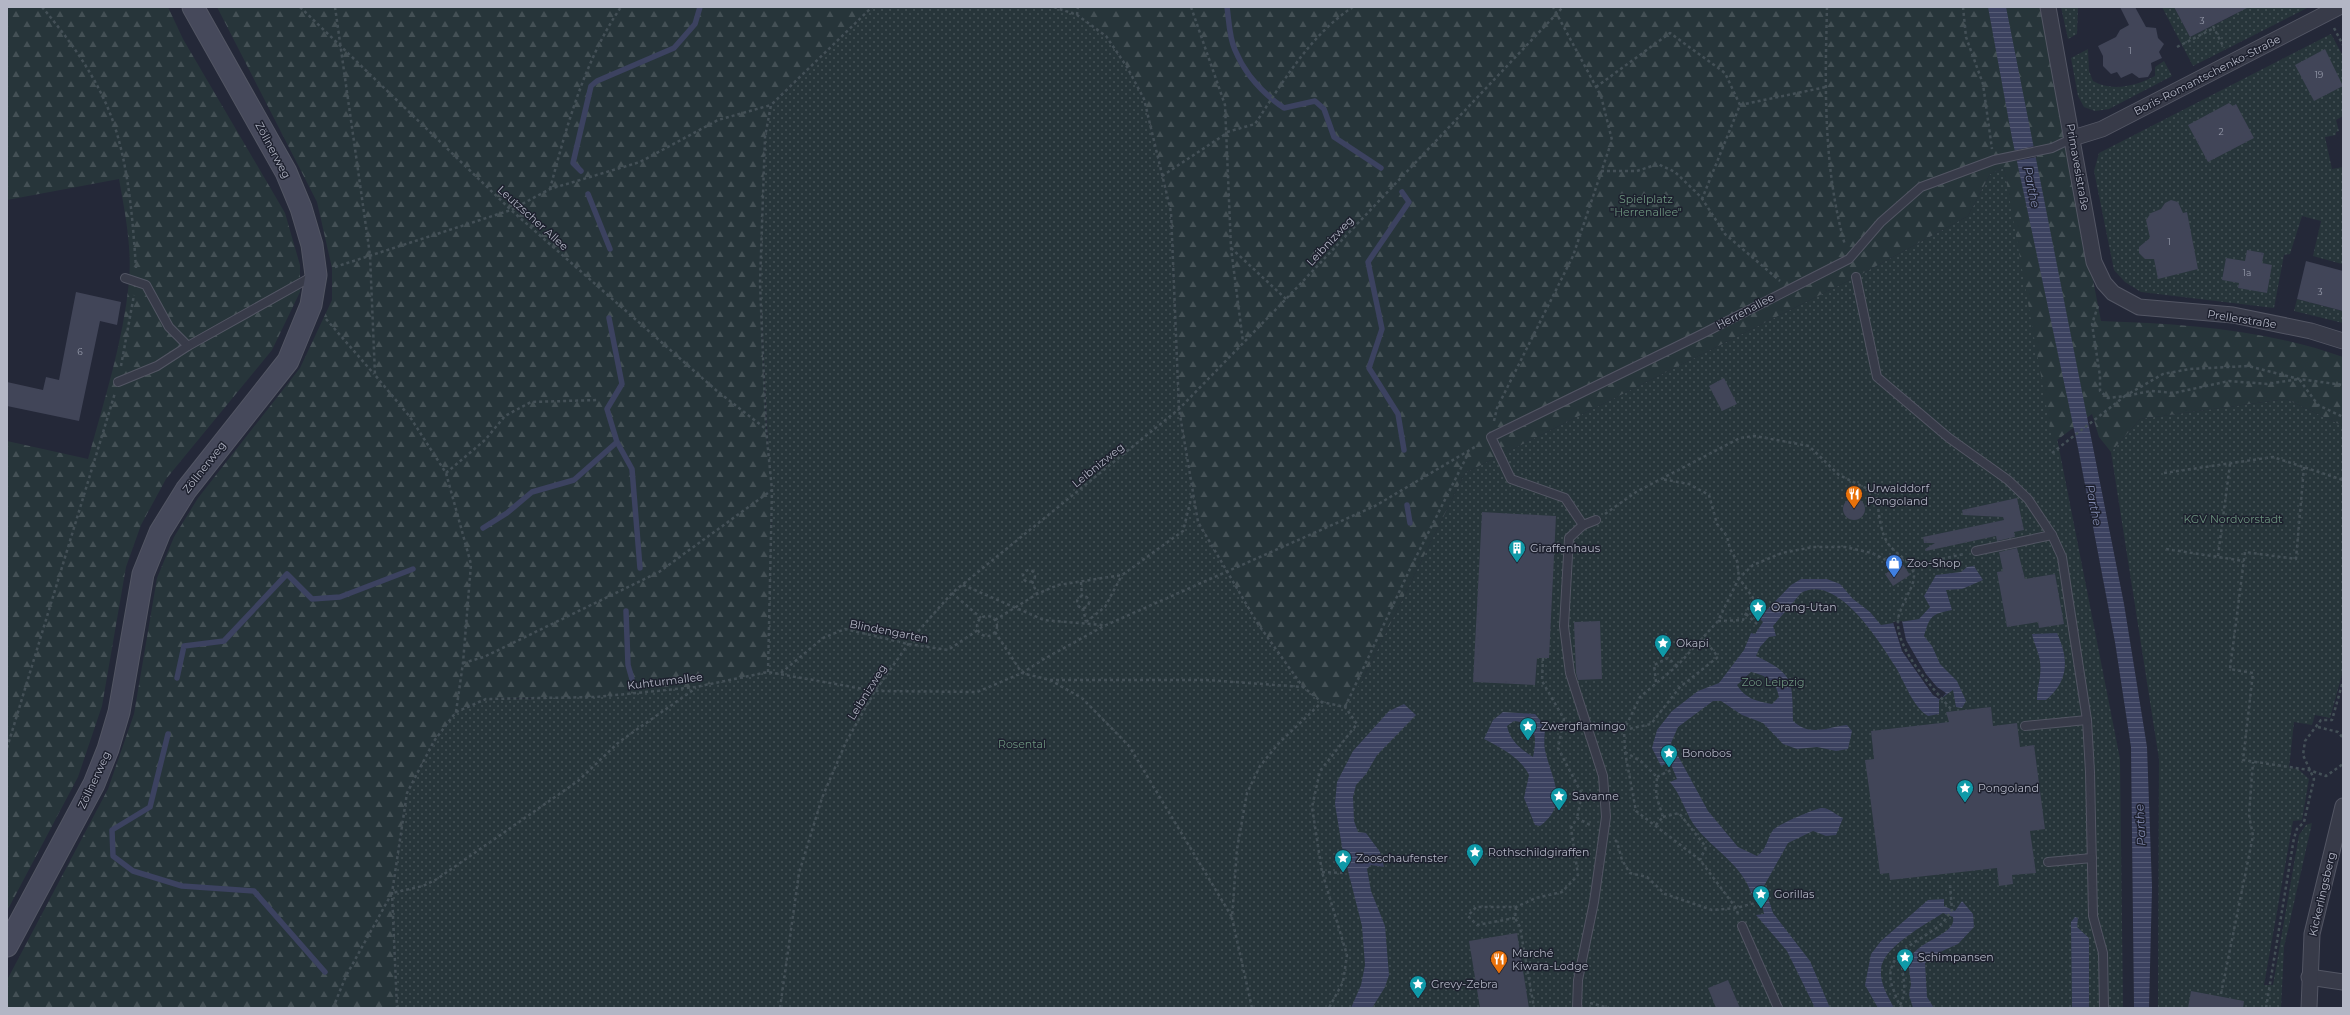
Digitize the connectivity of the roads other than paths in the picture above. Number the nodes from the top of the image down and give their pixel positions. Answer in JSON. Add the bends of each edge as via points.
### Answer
{"nodes":[{"id":1,"x":193,"y":7,"type":"edge"},
{"id":2,"x":2048,"y":7,"type":"edge"},
{"id":3,"x":2339,"y":7,"type":"edge"},
{"id":4,"x":2073,"y":138,"type":"junction"},
{"id":5,"x":316,"y":275,"type":"junction"},
{"id":6,"x":1856,"y":277,"type":"dead end"},
{"id":7,"x":125,"y":278,"type":"dead end"},
{"id":8,"x":2139,"y":307,"type":"joint"},
{"id":9,"x":2343,"y":341,"type":"edge"},
{"id":10,"x":188,"y":346,"type":"junction"},
{"id":11,"x":118,"y":382,"type":"road end"},
{"id":12,"x":1596,"y":520,"type":"road end"},
{"id":13,"x":1583,"y":525,"type":"junction"},
{"id":14,"x":2052,"y":535,"type":"junction"},
{"id":15,"x":1976,"y":551,"type":"road end"},
{"id":16,"x":2087,"y":720,"type":"junction"},
{"id":17,"x":2025,"y":726,"type":"dead end"},
{"id":18,"x":2343,"y":806,"type":"edge"},
{"id":19,"x":2092,"y":858,"type":"junction"},
{"id":20,"x":2048,"y":862,"type":"dead end"},
{"id":21,"x":1742,"y":926,"type":"road end"},
{"id":22,"x":7,"y":946,"type":"edge"},
{"id":23,"x":2309,"y":977,"type":"junction"},
{"id":24,"x":2343,"y":982,"type":"edge"},
{"id":25,"x":1581,"y":1007,"type":"edge"},
{"id":26,"x":1778,"y":1008,"type":"edge"},
{"id":27,"x":2104,"y":1008,"type":"edge"},
{"id":28,"x":2309,"y":1008,"type":"edge"}],
"edges":[{"from":1,"to":5,"type":"main road","name":"Zöllnerweg","via":[[286,172],[312,244]]},
{"from":2,"to":4,"type":"street","name":"Primavesistraße"},
{"from":3,"to":4,"type":"street","name":"Boris-Romantschenko-Straße","via":[[2102,129]]},
{"from":4,"to":8,"type":"street","name":"Primavesistraße","via":[[2094,262],[2104,284],[2113,293]]},
{"from":4,"to":13,"type":"lane","name":"Herrenallee","via":[[2052,148],[2001,159],[1921,187],[1881,222],[1849,259],[1491,437],[1511,479],[1564,498]]},
{"from":5,"to":10,"type":"lane"},
{"from":5,"to":22,"type":"main road","name":"Zöllnerweg","via":[[311,305],[288,360],[186,490],[160,532],[143,574],[119,712],[108,749],[94,784]]},
{"from":6,"to":14,"type":"lane","via":[[1877,377],[1949,438],[2008,480],[2028,499]]},
{"from":7,"to":10,"type":"lane","via":[[146,285],[169,327]]},
{"from":8,"to":9,"type":"street","name":"Prellerstraße","via":[[2233,315],[2311,331]]},
{"from":10,"to":11,"type":"lane","via":[[157,366]]},
{"from":12,"to":13,"type":"lane"},
{"from":13,"to":25,"type":"lane","via":[[1569,538],[1564,626],[1570,673],[1603,776],[1606,817],[1594,902],[1578,980]]},
{"from":14,"to":15,"type":"lane"},
{"from":14,"to":16,"type":"lane","via":[[2062,557]]},
{"from":16,"to":17,"type":"lane"},
{"from":16,"to":19,"type":"lane"},
{"from":18,"to":23,"type":"street","name":"Kickerlingsberg","via":[[2312,934]]},
{"from":19,"to":20,"type":"lane"},
{"from":19,"to":27,"type":"lane","via":[[2093,916],[2103,953]]},
{"from":21,"to":26,"type":"lane"},
{"from":23,"to":24,"type":"street"},
{"from":23,"to":28,"type":"street","name":"Kickerlingsberg"}]}
